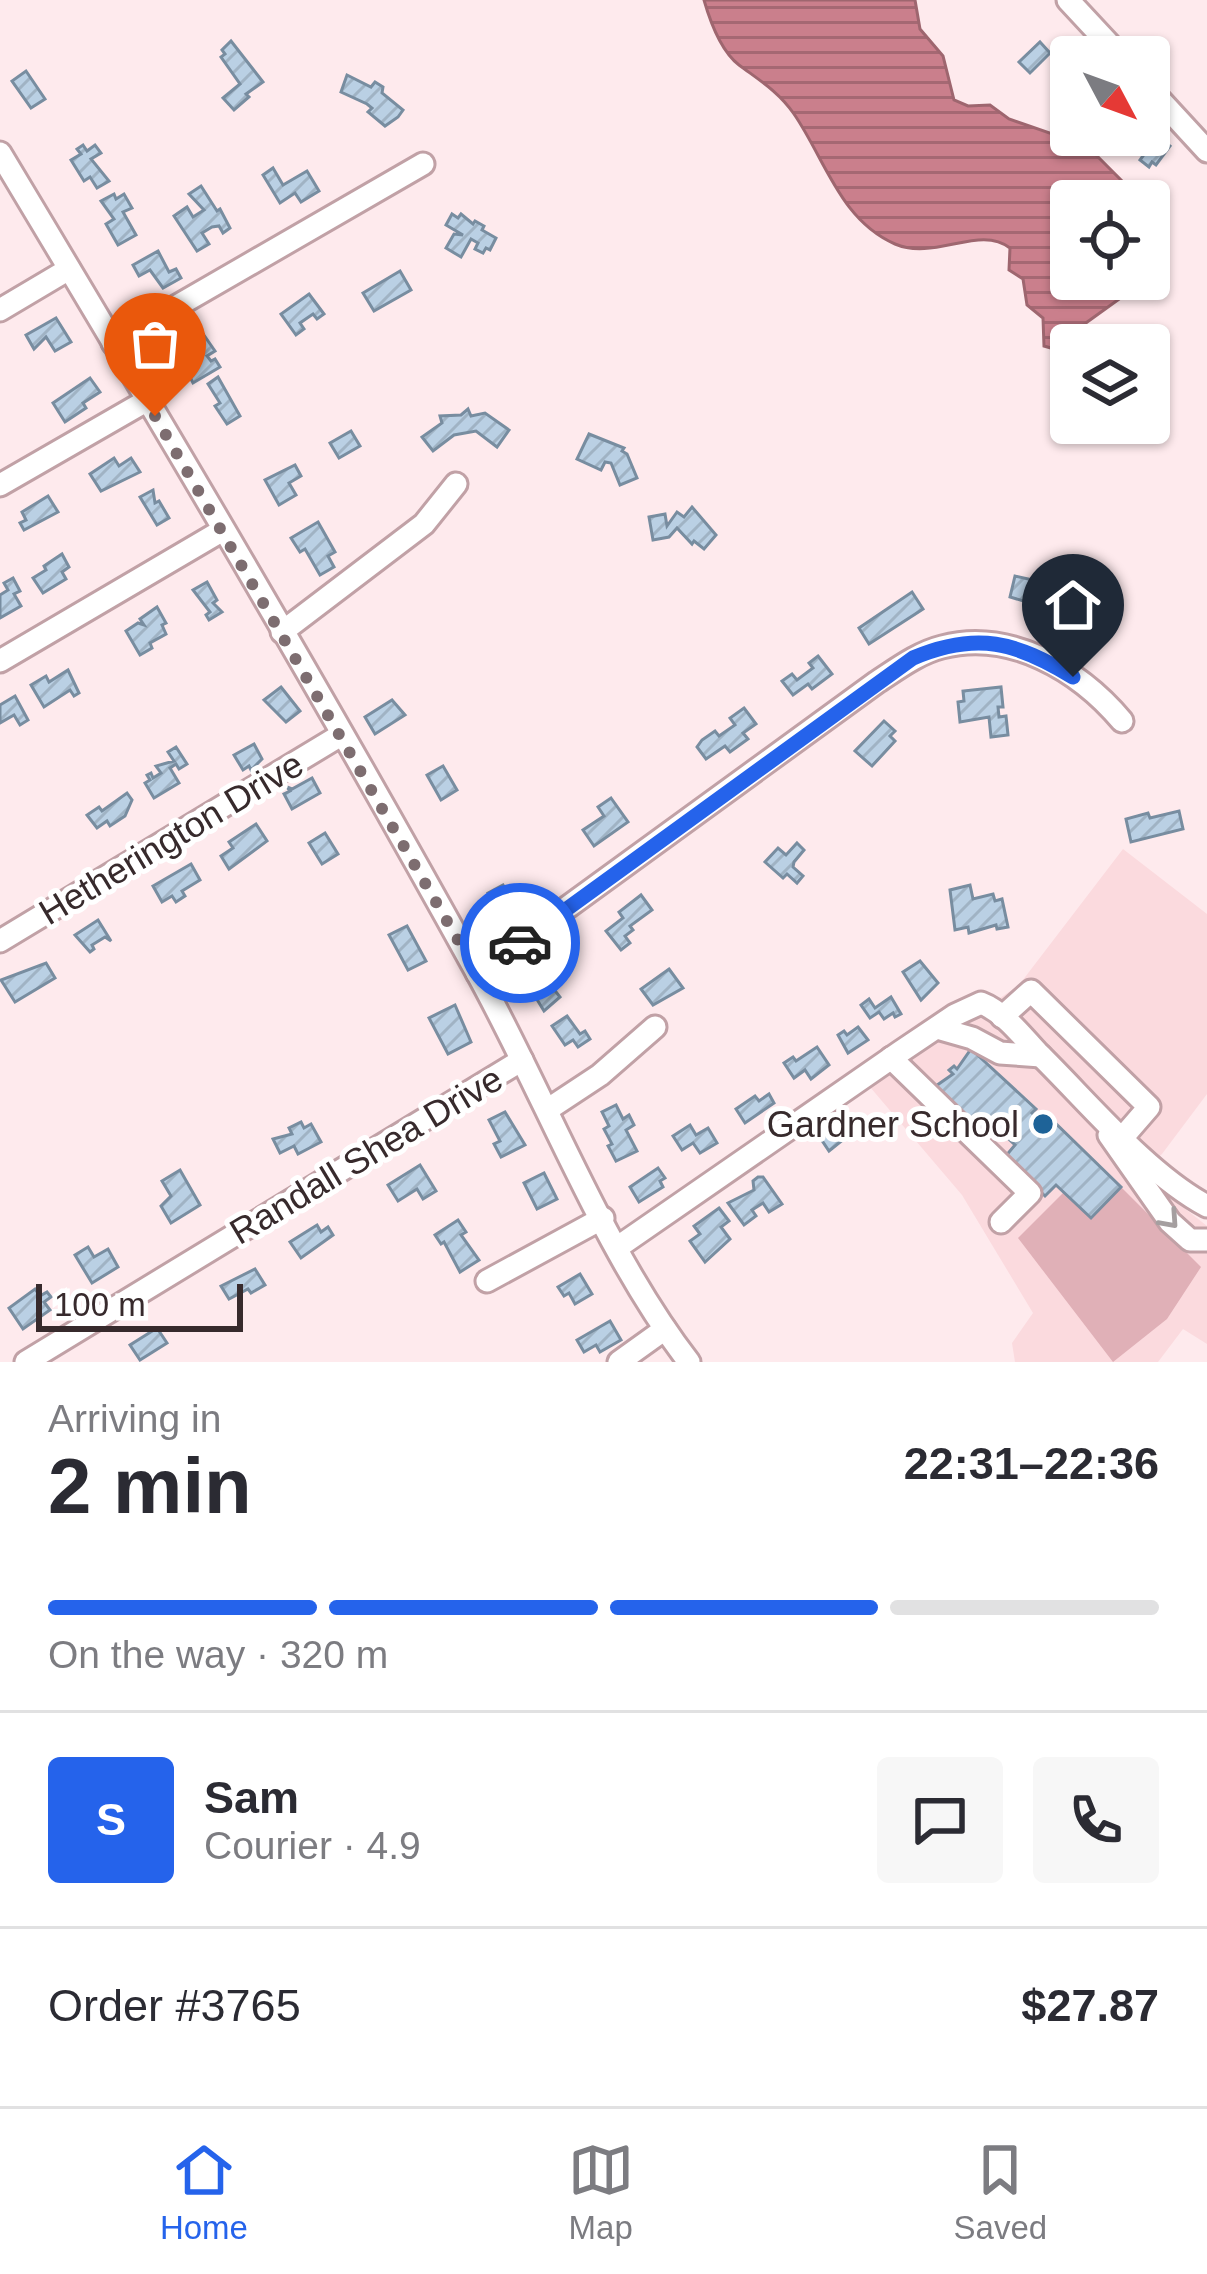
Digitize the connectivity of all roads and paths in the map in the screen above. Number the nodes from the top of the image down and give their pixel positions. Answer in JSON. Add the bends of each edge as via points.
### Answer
{"nodes":[{"id":1,"x":1068,"y":0,"type":"edge"},
{"id":2,"x":1101,"y":36,"type":"edge"},
{"id":3,"x":1170,"y":111,"type":"edge"},
{"id":4,"x":1207,"y":151,"type":"edge"},
{"id":5,"x":0,"y":153,"type":"edge"},
{"id":6,"x":424,"y":164,"type":"dead end"},
{"id":7,"x":69,"y":268,"type":"junction"},
{"id":8,"x":0,"y":310,"type":"edge"},
{"id":9,"x":113,"y":343,"type":"junction"},
{"id":10,"x":146,"y":401,"type":"junction"},
{"id":11,"x":456,"y":484,"type":"dead end"},
{"id":12,"x":0,"y":485,"type":"edge"},
{"id":13,"x":223,"y":530,"type":"junction"},
{"id":14,"x":282,"y":632,"type":"junction"},
{"id":15,"x":0,"y":661,"type":"edge"},
{"id":16,"x":1122,"y":721,"type":"dead end"},
{"id":17,"x":341,"y":735,"type":"junction"},
{"id":18,"x":0,"y":941,"type":"edge"},
{"id":19,"x":477,"y":973,"type":"junction"},
{"id":20,"x":1002,"y":1017,"type":"junction"},
{"id":21,"x":655,"y":1027,"type":"dead end"},
{"id":22,"x":937,"y":1028,"type":"junction"},
{"id":23,"x":1041,"y":1055,"type":"junction"},
{"id":24,"x":891,"y":1058,"type":"junction"},
{"id":25,"x":522,"y":1060,"type":"junction"},
{"id":26,"x":547,"y":1110,"type":"junction"},
{"id":27,"x":1096,"y":1114,"type":"junction"},
{"id":28,"x":1123,"y":1137,"type":"junction"},
{"id":29,"x":1207,"y":1206,"type":"edge"},
{"id":30,"x":603,"y":1217,"type":"junction"},
{"id":31,"x":1001,"y":1222,"type":"dead end"},
{"id":32,"x":1207,"y":1240,"type":"edge"},
{"id":33,"x":618,"y":1246,"type":"junction"},
{"id":34,"x":487,"y":1281,"type":"dead end"},
{"id":35,"x":665,"y":1329,"type":"junction"},
{"id":36,"x":26,"y":1362,"type":"edge"},
{"id":37,"x":619,"y":1362,"type":"edge"},
{"id":38,"x":689,"y":1362,"type":"edge"}],
"edges":[{"from":1,"to":2,"type":"street"},
{"from":3,"to":4,"type":"street"},
{"from":5,"to":7,"type":"street"},
{"from":6,"to":9,"type":"street"},
{"from":7,"to":8,"type":"street"},
{"from":7,"to":9,"type":"street"},
{"from":9,"to":10,"type":"street"},
{"from":10,"to":12,"type":"street"},
{"from":10,"to":13,"type":"street"},
{"from":11,"to":14,"type":"street","via":[[424,524]]},
{"from":13,"to":14,"type":"street"},
{"from":13,"to":15,"type":"street"},
{"from":14,"to":17,"type":"street"},
{"from":16,"to":19,"type":"street","via":[[1096,694],[1021,648],[940,647],[877,682]]},
{"from":17,"to":18,"type":"street","name":"Hetherington Drive"},
{"from":17,"to":19,"type":"street"},
{"from":19,"to":25,"type":"street"},
{"from":20,"to":22,"type":"street","via":[[981,1003]]},
{"from":20,"to":23,"type":"street"},
{"from":20,"to":28,"type":"street","via":[[1031,992],[1132,1091],[1149,1108]]},
{"from":21,"to":26,"type":"street"},
{"from":22,"to":23,"type":"street","via":[[1000,1052]]},
{"from":22,"to":24,"type":"street"},
{"from":23,"to":27,"type":"street"},
{"from":24,"to":31,"type":"street","via":[[1030,1192]]},
{"from":24,"to":33,"type":"street"},
{"from":25,"to":26,"type":"street"},
{"from":25,"to":36,"type":"street","name":"Randall Shea Drive"},
{"from":26,"to":30,"type":"street"},
{"from":27,"to":28,"type":"street"},
{"from":27,"to":32,"type":"street","one_way":true,"via":[[1170,1222],[1190,1240]]},
{"from":28,"to":29,"type":"street"},
{"from":30,"to":33,"type":"street"},
{"from":30,"to":34,"type":"street"},
{"from":33,"to":35,"type":"street"},
{"from":35,"to":37,"type":"street"},
{"from":35,"to":38,"type":"street"}]}
